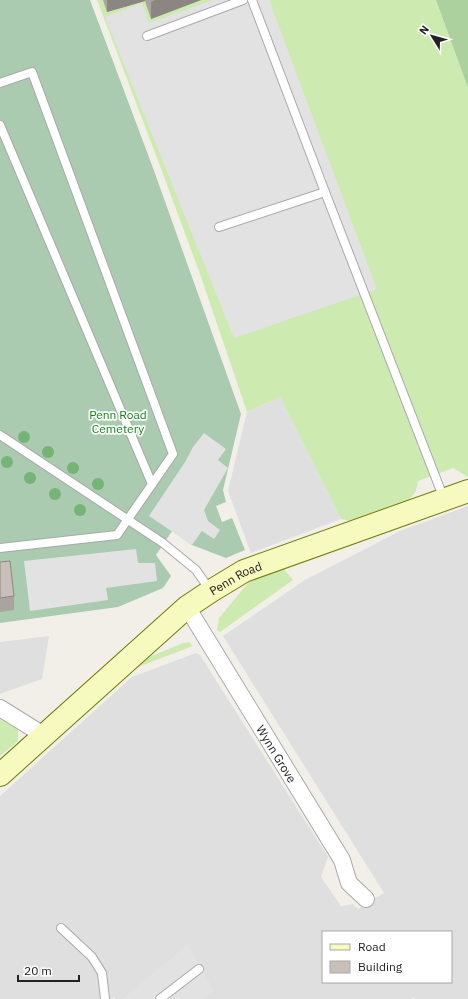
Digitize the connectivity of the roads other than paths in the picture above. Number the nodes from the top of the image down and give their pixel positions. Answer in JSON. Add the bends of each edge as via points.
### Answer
{"nodes":[{"id":1,"x":243,"y":0,"type":"edge"},
{"id":2,"x":252,"y":0,"type":"edge"},
{"id":3,"x":147,"y":36,"type":"dead end"},
{"id":4,"x":0,"y":83,"type":"edge"},
{"id":5,"x":0,"y":125,"type":"edge"},
{"id":6,"x":325,"y":192,"type":"junction"},
{"id":7,"x":219,"y":227,"type":"dead end"},
{"id":8,"x":0,"y":435,"type":"edge"},
{"id":9,"x":152,"y":484,"type":"junction"},
{"id":10,"x":468,"y":491,"type":"edge"},
{"id":11,"x":444,"y":500,"type":"junction"},
{"id":12,"x":127,"y":520,"type":"junction"},
{"id":13,"x":0,"y":548,"type":"edge"},
{"id":14,"x":211,"y":591,"type":"junction"},
{"id":15,"x":187,"y":607,"type":"junction"},
{"id":16,"x":0,"y":708,"type":"edge"},
{"id":17,"x":45,"y":736,"type":"junction"},
{"id":18,"x":0,"y":775,"type":"edge"},
{"id":19,"x":366,"y":899,"type":"dead end"},
{"id":20,"x":62,"y":928,"type":"dead end"},
{"id":21,"x":199,"y":969,"type":"dead end"},
{"id":22,"x":105,"y":999,"type":"edge"},
{"id":23,"x":160,"y":999,"type":"edge"}],
"edges":[{"from":1,"to":3,"type":"lane"},
{"from":2,"to":6,"type":"lane"},
{"from":4,"to":9,"type":"lane","via":[[32,72],[173,454]]},
{"from":5,"to":9,"type":"lane"},
{"from":6,"to":7,"type":"lane"},
{"from":6,"to":11,"type":"lane"},
{"from":8,"to":12,"type":"lane"},
{"from":9,"to":12,"type":"lane"},
{"from":10,"to":11,"type":"main road","name":"Penn Road"},
{"from":11,"to":14,"type":"main road","name":"Penn Road","via":[[244,571]]},
{"from":12,"to":13,"type":"lane","via":[[117,535]]},
{"from":12,"to":14,"type":"lane","via":[[183,559],[196,570]]},
{"from":14,"to":15,"type":"main road","name":"Penn Road"},
{"from":15,"to":17,"type":"main road","name":"Penn Road"},
{"from":15,"to":19,"type":"street","name":"Wynn Grove","via":[[342,860],[349,883]]},
{"from":16,"to":17,"type":"street"},
{"from":17,"to":18,"type":"main road","name":"Penn Road"},
{"from":20,"to":22,"type":"lane","via":[[92,957],[102,973]]},
{"from":21,"to":23,"type":"lane"}]}
